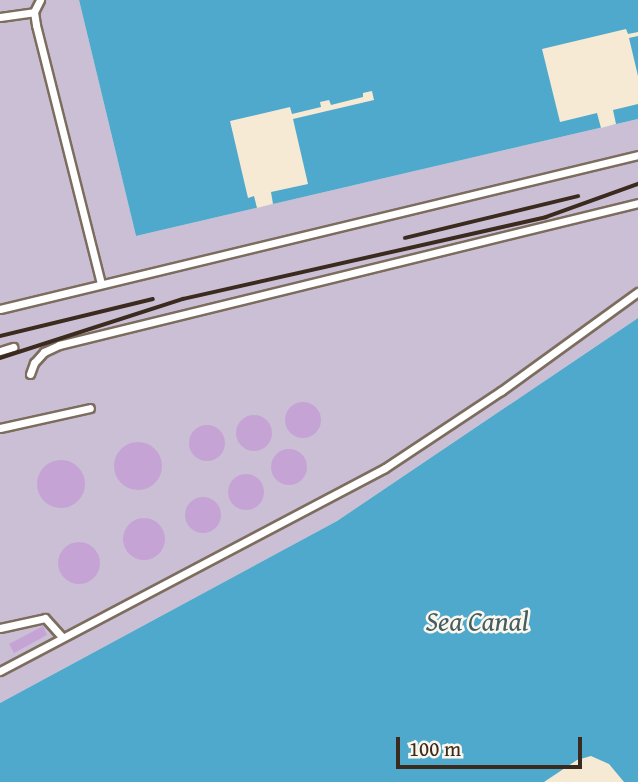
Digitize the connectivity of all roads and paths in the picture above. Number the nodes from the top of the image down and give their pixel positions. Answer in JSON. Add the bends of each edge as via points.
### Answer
{"nodes":[{"id":1,"x":40,"y":0,"type":"edge"},
{"id":2,"x":34,"y":12,"type":"junction"},
{"id":3,"x":0,"y":17,"type":"edge"},
{"id":4,"x":638,"y":155,"type":"edge"},
{"id":5,"x":638,"y":203,"type":"edge"},
{"id":6,"x":101,"y":284,"type":"junction"},
{"id":7,"x":638,"y":292,"type":"edge"},
{"id":8,"x":0,"y":309,"type":"edge"},
{"id":9,"x":13,"y":347,"type":"dead end"},
{"id":10,"x":0,"y":351,"type":"edge"},
{"id":11,"x":30,"y":374,"type":"dead end"},
{"id":12,"x":90,"y":408,"type":"dead end"},
{"id":13,"x":0,"y":428,"type":"edge"},
{"id":14,"x":0,"y":628,"type":"edge"},
{"id":15,"x":62,"y":637,"type":"junction"},
{"id":16,"x":0,"y":671,"type":"edge"}],
"edges":[{"from":1,"to":2,"type":"lane"},
{"from":2,"to":3,"type":"lane"},
{"from":2,"to":6,"type":"lane"},
{"from":4,"to":6,"type":"lane"},
{"from":5,"to":11,"type":"lane","via":[[59,345],[44,352]]},
{"from":6,"to":8,"type":"lane"},
{"from":7,"to":15,"type":"lane","via":[[385,468]]},
{"from":9,"to":10,"type":"lane"},
{"from":12,"to":13,"type":"lane"},
{"from":14,"to":15,"type":"lane","via":[[45,618]]},
{"from":15,"to":16,"type":"lane"}]}
